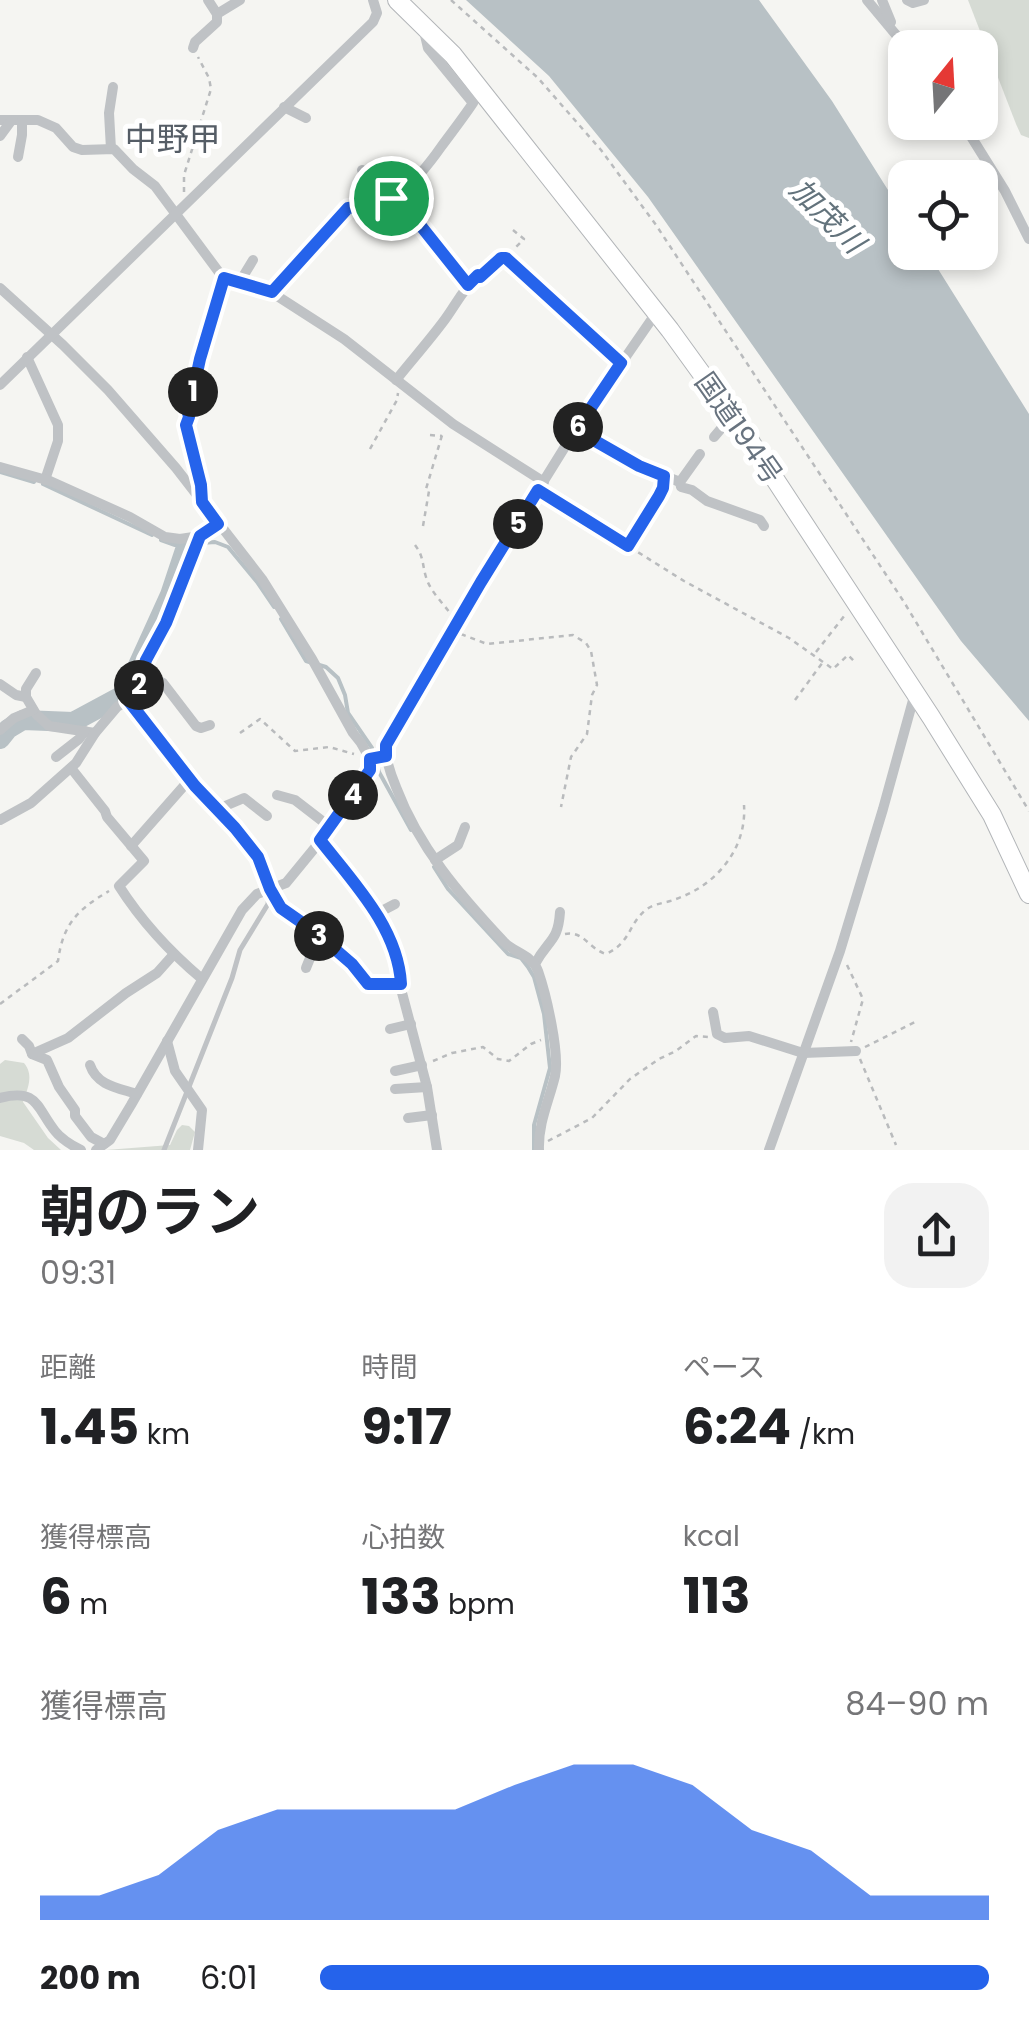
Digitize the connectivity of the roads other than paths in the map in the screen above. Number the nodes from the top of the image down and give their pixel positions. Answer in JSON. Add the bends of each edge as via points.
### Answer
{"nodes":[{"id":1,"x":208,"y":0,"type":"edge"},
{"id":2,"x":240,"y":0,"type":"edge"},
{"id":3,"x":373,"y":0,"type":"edge"},
{"id":4,"x":397,"y":0,"type":"edge"},
{"id":5,"x":867,"y":0,"type":"edge"},
{"id":6,"x":882,"y":0,"type":"edge"},
{"id":7,"x":907,"y":0,"type":"edge"},
{"id":8,"x":924,"y":0,"type":"edge"},
{"id":9,"x":217,"y":14,"type":"junction"},
{"id":10,"x":422,"y":25,"type":"junction"},
{"id":11,"x":893,"y":30,"type":"edge"},
{"id":12,"x":895,"y":30,"type":"edge"},
{"id":13,"x":193,"y":48,"type":"road end"},
{"id":14,"x":113,"y":87,"type":"dead end"},
{"id":15,"x":284,"y":107,"type":"junction"},
{"id":16,"x":306,"y":118,"type":"dead end"},
{"id":17,"x":11,"y":120,"type":"edge"},
{"id":18,"x":0,"y":136,"type":"edge"},
{"id":19,"x":973,"y":140,"type":"edge"},
{"id":20,"x":111,"y":149,"type":"junction"},
{"id":21,"x":18,"y":157,"type":"dead end"},
{"id":22,"x":362,"y":170,"type":"dead end"},
{"id":23,"x":394,"y":197,"type":"junction"},
{"id":24,"x":180,"y":208,"type":"junction"},
{"id":25,"x":1025,"y":223,"type":"edge"},
{"id":26,"x":1029,"y":239,"type":"edge"},
{"id":27,"x":253,"y":260,"type":"dead end"},
{"id":28,"x":240,"y":283,"type":"junction"},
{"id":29,"x":468,"y":285,"type":"junction"},
{"id":30,"x":0,"y":288,"type":"edge"},
{"id":31,"x":272,"y":292,"type":"junction"},
{"id":32,"x":656,"y":312,"type":"junction"},
{"id":33,"x":51,"y":334,"type":"junction"},
{"id":34,"x":27,"y":357,"type":"junction"},
{"id":35,"x":621,"y":363,"type":"junction"},
{"id":36,"x":396,"y":380,"type":"junction"},
{"id":37,"x":0,"y":384,"type":"edge"},
{"id":38,"x":712,"y":388,"type":"junction"},
{"id":39,"x":576,"y":430,"type":"junction"},
{"id":40,"x":714,"y":438,"type":"dead end"},
{"id":41,"x":700,"y":454,"type":"dead end"},
{"id":42,"x":0,"y":467,"type":"edge"},
{"id":43,"x":46,"y":480,"type":"junction"},
{"id":44,"x":680,"y":482,"type":"junction"},
{"id":45,"x":541,"y":486,"type":"junction"},
{"id":46,"x":218,"y":524,"type":"junction"},
{"id":47,"x":764,"y":526,"type":"dead end"},
{"id":48,"x":200,"y":536,"type":"junction"},
{"id":49,"x":36,"y":674,"type":"dead end"},
{"id":50,"x":141,"y":682,"type":"junction"},
{"id":51,"x":0,"y":684,"type":"edge"},
{"id":52,"x":915,"y":692,"type":"junction"},
{"id":53,"x":26,"y":697,"type":"junction"},
{"id":54,"x":128,"y":700,"type":"junction"},
{"id":55,"x":33,"y":710,"type":"junction"},
{"id":56,"x":210,"y":725,"type":"dead end"},
{"id":57,"x":0,"y":730,"type":"edge"},
{"id":58,"x":90,"y":732,"type":"junction"},
{"id":59,"x":56,"y":757,"type":"dead end"},
{"id":60,"x":378,"y":757,"type":"junction"},
{"id":61,"x":71,"y":768,"type":"junction"},
{"id":62,"x":190,"y":780,"type":"junction"},
{"id":63,"x":278,"y":795,"type":"dead end"},
{"id":64,"x":218,"y":809,"type":"junction"},
{"id":65,"x":267,"y":816,"type":"dead end"},
{"id":66,"x":0,"y":820,"type":"edge"},
{"id":67,"x":465,"y":827,"type":"dead end"},
{"id":68,"x":330,"y":828,"type":"junction"},
{"id":69,"x":320,"y":840,"type":"junction"},
{"id":70,"x":131,"y":846,"type":"junction"},
{"id":71,"x":435,"y":860,"type":"junction"},
{"id":72,"x":270,"y":889,"type":"junction"},
{"id":73,"x":1029,"y":894,"type":"edge"},
{"id":74,"x":395,"y":904,"type":"dead end"},
{"id":75,"x":560,"y":912,"type":"dead end"},
{"id":76,"x":376,"y":914,"type":"junction"},
{"id":77,"x":320,"y":936,"type":"junction"},
{"id":78,"x":174,"y":954,"type":"junction"},
{"id":79,"x":534,"y":964,"type":"junction"},
{"id":80,"x":306,"y":968,"type":"dead end"},
{"id":81,"x":202,"y":979,"type":"junction"},
{"id":82,"x":401,"y":984,"type":"junction"},
{"id":83,"x":713,"y":1012,"type":"dead end"},
{"id":84,"x":411,"y":1024,"type":"junction"},
{"id":85,"x":390,"y":1028,"type":"dead end"},
{"id":86,"x":22,"y":1040,"type":"dead end"},
{"id":87,"x":167,"y":1041,"type":"junction"},
{"id":88,"x":852,"y":1051,"type":"road end"},
{"id":89,"x":804,"y":1053,"type":"junction"},
{"id":90,"x":32,"y":1054,"type":"junction"},
{"id":91,"x":422,"y":1065,"type":"junction"},
{"id":92,"x":90,"y":1066,"type":"dead end"},
{"id":93,"x":395,"y":1071,"type":"dead end"},
{"id":94,"x":427,"y":1086,"type":"junction"},
{"id":95,"x":188,"y":1089,"type":"junction"},
{"id":96,"x":395,"y":1089,"type":"dead end"},
{"id":97,"x":137,"y":1094,"type":"junction"},
{"id":98,"x":0,"y":1098,"type":"edge"},
{"id":99,"x":432,"y":1116,"type":"junction"},
{"id":100,"x":408,"y":1118,"type":"dead end"},
{"id":101,"x":100,"y":1147,"type":"edge"},
{"id":102,"x":539,"y":1148,"type":"edge"},
{"id":103,"x":81,"y":1150,"type":"edge"},
{"id":104,"x":164,"y":1150,"type":"edge"},
{"id":105,"x":198,"y":1150,"type":"edge"},
{"id":106,"x":437,"y":1150,"type":"edge"},
{"id":107,"x":769,"y":1150,"type":"edge"}],
"edges":[{"from":1,"to":9,"type":"street"},
{"from":2,"to":9,"type":"street"},
{"from":3,"to":15,"type":"street","via":[[372,22]]},
{"from":4,"to":10,"type":"highway","name":"国道194号"},
{"from":5,"to":11,"type":"street"},
{"from":6,"to":12,"type":"street"},
{"from":7,"to":8,"type":"street"},
{"from":9,"to":13,"type":"street"},
{"from":10,"to":23,"type":"street","via":[[428,48],[473,102],[421,176]]},
{"from":10,"to":32,"type":"highway","name":"国道194号","via":[[453,55]]},
{"from":14,"to":20,"type":"street"},
{"from":15,"to":16,"type":"street"},
{"from":15,"to":24,"type":"street"},
{"from":17,"to":18,"type":"street"},
{"from":17,"to":20,"type":"street","via":[[48,123],[82,150]]},
{"from":17,"to":21,"type":"street","via":[[22,135]]},
{"from":19,"to":25,"type":"street"},
{"from":20,"to":24,"type":"street"},
{"from":22,"to":23,"type":"street"},
{"from":23,"to":29,"type":"street"},
{"from":23,"to":31,"type":"street","via":[[348,208]]},
{"from":24,"to":28,"type":"street","via":[[182,225],[224,278]]},
{"from":24,"to":33,"type":"street"},
{"from":25,"to":26,"type":"street"},
{"from":27,"to":28,"type":"street"},
{"from":28,"to":31,"type":"street"},
{"from":29,"to":35,"type":"street","via":[[506,258]]},
{"from":29,"to":36,"type":"street"},
{"from":30,"to":33,"type":"street"},
{"from":31,"to":36,"type":"street"},
{"from":32,"to":35,"type":"street"},
{"from":32,"to":38,"type":"highway","name":"国道194号"},
{"from":33,"to":34,"type":"street"},
{"from":33,"to":46,"type":"street","via":[[121,405]]},
{"from":34,"to":37,"type":"street"},
{"from":34,"to":43,"type":"street","via":[[60,432]]},
{"from":35,"to":39,"type":"street"},
{"from":36,"to":45,"type":"street"},
{"from":38,"to":40,"type":"street","via":[[707,398],[724,424]]},
{"from":38,"to":52,"type":"highway","name":"国道194号"},
{"from":39,"to":44,"type":"street"},
{"from":39,"to":45,"type":"street"},
{"from":41,"to":44,"type":"street"},
{"from":42,"to":43,"type":"street"},
{"from":43,"to":48,"type":"street","via":[[165,536]]},
{"from":44,"to":47,"type":"street"},
{"from":45,"to":60,"type":"street"},
{"from":46,"to":48,"type":"street"},
{"from":46,"to":60,"type":"street","via":[[284,614],[352,733]]},
{"from":48,"to":50,"type":"street"},
{"from":49,"to":53,"type":"street"},
{"from":50,"to":54,"type":"street"},
{"from":50,"to":56,"type":"street","via":[[164,683],[196,726]]},
{"from":51,"to":53,"type":"street"},
{"from":52,"to":73,"type":"highway","name":"国道194号","via":[[992,815]]},
{"from":52,"to":89,"type":"street"},
{"from":53,"to":55,"type":"street"},
{"from":54,"to":58,"type":"street"},
{"from":54,"to":62,"type":"street"},
{"from":55,"to":57,"type":"street"},
{"from":55,"to":58,"type":"street","via":[[49,726]]},
{"from":58,"to":59,"type":"street"},
{"from":58,"to":61,"type":"street"},
{"from":60,"to":68,"type":"street"},
{"from":60,"to":71,"type":"street"},
{"from":61,"to":66,"type":"street"},
{"from":61,"to":70,"type":"street"},
{"from":62,"to":64,"type":"street"},
{"from":62,"to":70,"type":"street"},
{"from":63,"to":68,"type":"street"},
{"from":64,"to":65,"type":"street","via":[[244,798]]},
{"from":64,"to":72,"type":"street","via":[[258,857]]},
{"from":67,"to":71,"type":"street","via":[[458,845]]},
{"from":68,"to":69,"type":"street"},
{"from":69,"to":72,"type":"street","via":[[286,882]]},
{"from":69,"to":76,"type":"street"},
{"from":70,"to":78,"type":"street","via":[[144,861],[119,886]]},
{"from":71,"to":79,"type":"street","via":[[510,948]]},
{"from":72,"to":77,"type":"street","via":[[281,908]]},
{"from":72,"to":81,"type":"street","via":[[242,910]]},
{"from":72,"to":95,"type":"lane"},
{"from":74,"to":76,"type":"street"},
{"from":75,"to":79,"type":"street","via":[[556,936]]},
{"from":76,"to":82,"type":"street"},
{"from":77,"to":80,"type":"street"},
{"from":77,"to":82,"type":"street","via":[[368,984]]},
{"from":78,"to":81,"type":"street"},
{"from":78,"to":90,"type":"street","via":[[68,1038]]},
{"from":79,"to":102,"type":"street","via":[[556,1073]]},
{"from":81,"to":87,"type":"street"},
{"from":82,"to":84,"type":"street"},
{"from":83,"to":89,"type":"street","via":[[720,1036],[748,1036]]},
{"from":84,"to":85,"type":"street"},
{"from":84,"to":91,"type":"street"},
{"from":86,"to":90,"type":"street"},
{"from":87,"to":95,"type":"street"},
{"from":87,"to":97,"type":"street"},
{"from":88,"to":89,"type":"street"},
{"from":89,"to":107,"type":"street"},
{"from":90,"to":101,"type":"street","via":[[47,1060],[75,1116]]},
{"from":91,"to":93,"type":"street"},
{"from":91,"to":94,"type":"street"},
{"from":92,"to":97,"type":"street","via":[[98,1081]]},
{"from":94,"to":96,"type":"street"},
{"from":94,"to":99,"type":"street"},
{"from":95,"to":104,"type":"lane"},
{"from":95,"to":105,"type":"street","via":[[202,1110]]},
{"from":97,"to":101,"type":"street"},
{"from":98,"to":103,"type":"street","via":[[34,1100],[54,1129]]},
{"from":99,"to":100,"type":"street"},
{"from":99,"to":106,"type":"street"}]}
